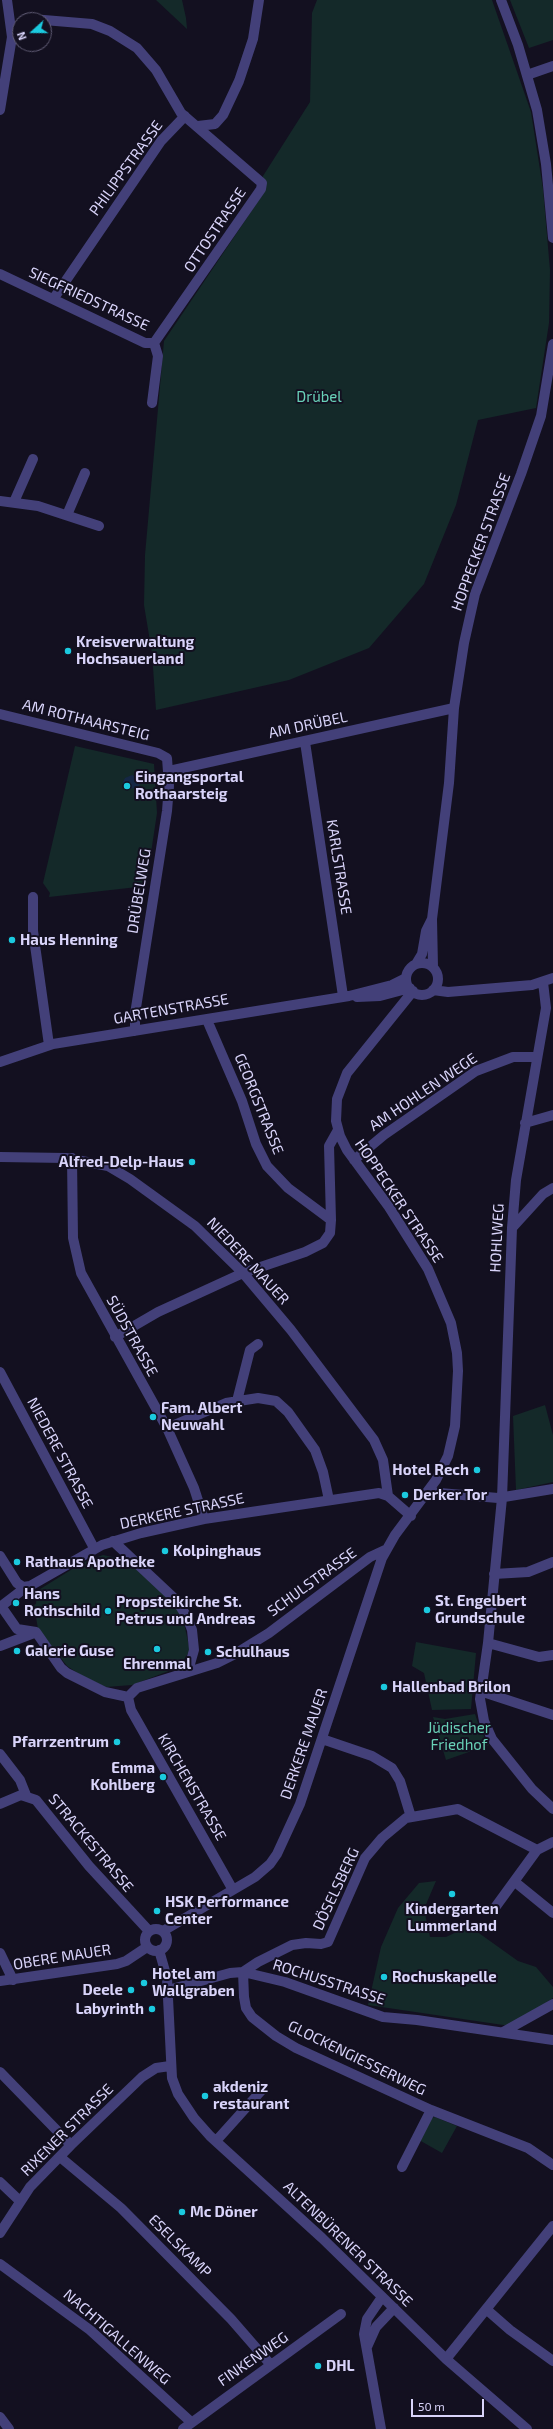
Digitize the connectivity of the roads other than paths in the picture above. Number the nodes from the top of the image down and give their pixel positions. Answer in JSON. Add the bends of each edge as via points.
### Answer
{"nodes":[{"id":1,"x":6,"y":0,"type":"edge"},
{"id":2,"x":259,"y":0,"type":"edge"},
{"id":3,"x":501,"y":0,"type":"edge"},
{"id":4,"x":12,"y":15,"type":"edge"},
{"id":5,"x":52,"y":21,"type":"edge"},
{"id":6,"x":12,"y":40,"type":"edge"},
{"id":7,"x":553,"y":66,"type":"edge"},
{"id":8,"x":527,"y":75,"type":"junction"},
{"id":9,"x":0,"y":110,"type":"edge"},
{"id":10,"x":185,"y":116,"type":"junction"},
{"id":11,"x":198,"y":126,"type":"junction"},
{"id":12,"x":553,"y":238,"type":"edge"},
{"id":13,"x":0,"y":274,"type":"edge"},
{"id":14,"x":54,"y":298,"type":"junction"},
{"id":15,"x":154,"y":343,"type":"junction"},
{"id":16,"x":553,"y":344,"type":"edge"},
{"id":17,"x":152,"y":403,"type":"dead end"},
{"id":18,"x":33,"y":459,"type":"dead end"},
{"id":19,"x":85,"y":473,"type":"dead end"},
{"id":20,"x":0,"y":500,"type":"edge"},
{"id":21,"x":14,"y":502,"type":"junction"},
{"id":22,"x":67,"y":516,"type":"junction"},
{"id":23,"x":99,"y":526,"type":"dead end"},
{"id":24,"x":454,"y":708,"type":"junction"},
{"id":25,"x":0,"y":714,"type":"edge"},
{"id":26,"x":305,"y":742,"type":"junction"},
{"id":27,"x":165,"y":756,"type":"joint"},
{"id":28,"x":169,"y":771,"type":"junction"},
{"id":29,"x":33,"y":897,"type":"dead end"},
{"id":30,"x":432,"y":919,"type":"junction"},
{"id":31,"x":416,"y":964,"type":"junction"},
{"id":32,"x":433,"y":966,"type":"junction"},
{"id":33,"x":406,"y":978,"type":"junction"},
{"id":34,"x":438,"y":980,"type":"junction"},
{"id":35,"x":548,"y":980,"type":"edge"},
{"id":36,"x":411,"y":990,"type":"junction"},
{"id":37,"x":433,"y":990,"type":"junction"},
{"id":38,"x":459,"y":991,"type":"junction"},
{"id":39,"x":385,"y":995,"type":"junction"},
{"id":40,"x":346,"y":996,"type":"junction"},
{"id":41,"x":393,"y":1016,"type":"junction"},
{"id":42,"x":207,"y":1020,"type":"junction"},
{"id":43,"x":135,"y":1032,"type":"junction"},
{"id":44,"x":49,"y":1045,"type":"junction"},
{"id":45,"x":537,"y":1057,"type":"junction"},
{"id":46,"x":0,"y":1062,"type":"edge"},
{"id":47,"x":553,"y":1115,"type":"edge"},
{"id":48,"x":525,"y":1123,"type":"junction"},
{"id":49,"x":338,"y":1130,"type":"junction"},
{"id":50,"x":0,"y":1157,"type":"edge"},
{"id":51,"x":72,"y":1158,"type":"junction"},
{"id":52,"x":354,"y":1160,"type":"junction"},
{"id":53,"x":553,"y":1188,"type":"edge"},
{"id":54,"x":331,"y":1220,"type":"junction"},
{"id":55,"x":512,"y":1228,"type":"junction"},
{"id":56,"x":243,"y":1272,"type":"junction"},
{"id":57,"x":115,"y":1336,"type":"junction"},
{"id":58,"x":258,"y":1344,"type":"dead end"},
{"id":59,"x":0,"y":1372,"type":"edge"},
{"id":60,"x":237,"y":1401,"type":"junction"},
{"id":61,"x":167,"y":1428,"type":"junction"},
{"id":62,"x":441,"y":1470,"type":"joint"},
{"id":63,"x":553,"y":1489,"type":"edge"},
{"id":64,"x":428,"y":1492,"type":"junction"},
{"id":65,"x":388,"y":1496,"type":"junction"},
{"id":66,"x":502,"y":1498,"type":"junction"},
{"id":67,"x":330,"y":1500,"type":"junction"},
{"id":68,"x":411,"y":1516,"type":"junction"},
{"id":69,"x":204,"y":1519,"type":"junction"},
{"id":70,"x":113,"y":1541,"type":"junction"},
{"id":71,"x":94,"y":1548,"type":"junction"},
{"id":72,"x":385,"y":1550,"type":"junction"},
{"id":73,"x":0,"y":1556,"type":"edge"},
{"id":74,"x":553,"y":1562,"type":"edge"},
{"id":75,"x":494,"y":1574,"type":"junction"},
{"id":76,"x":23,"y":1587,"type":"junction"},
{"id":77,"x":0,"y":1607,"type":"edge"},
{"id":78,"x":36,"y":1632,"type":"junction"},
{"id":79,"x":488,"y":1644,"type":"junction"},
{"id":80,"x":0,"y":1646,"type":"edge"},
{"id":81,"x":553,"y":1655,"type":"edge"},
{"id":82,"x":188,"y":1671,"type":"junction"},
{"id":83,"x":480,"y":1690,"type":"junction"},
{"id":84,"x":128,"y":1697,"type":"junction"},
{"id":85,"x":553,"y":1715,"type":"edge"},
{"id":86,"x":322,"y":1739,"type":"junction"},
{"id":87,"x":0,"y":1754,"type":"edge"},
{"id":88,"x":26,"y":1796,"type":"junction"},
{"id":89,"x":0,"y":1804,"type":"edge"},
{"id":90,"x":553,"y":1809,"type":"edge"},
{"id":91,"x":411,"y":1817,"type":"junction"},
{"id":92,"x":553,"y":1842,"type":"edge"},
{"id":93,"x":537,"y":1850,"type":"junction"},
{"id":94,"x":515,"y":1882,"type":"junction"},
{"id":95,"x":233,"y":1890,"type":"junction"},
{"id":96,"x":494,"y":1909,"type":"dead end"},
{"id":97,"x":553,"y":1913,"type":"edge"},
{"id":98,"x":149,"y":1931,"type":"junction"},
{"id":99,"x":163,"y":1931,"type":"junction"},
{"id":100,"x":147,"y":1946,"type":"junction"},
{"id":101,"x":159,"y":1950,"type":"junction"},
{"id":102,"x":0,"y":1952,"type":"edge"},
{"id":103,"x":243,"y":1972,"type":"junction"},
{"id":104,"x":13,"y":1980,"type":"junction"},
{"id":105,"x":0,"y":1981,"type":"edge"},
{"id":106,"x":168,"y":1990,"type":"junction"},
{"id":107,"x":553,"y":2004,"type":"edge"},
{"id":108,"x":503,"y":2032,"type":"junction"},
{"id":109,"x":553,"y":2040,"type":"edge"},
{"id":110,"x":170,"y":2066,"type":"junction"},
{"id":111,"x":0,"y":2072,"type":"edge"},
{"id":112,"x":261,"y":2091,"type":"dead end"},
{"id":113,"x":430,"y":2110,"type":"junction"},
{"id":114,"x":216,"y":2141,"type":"junction"},
{"id":115,"x":70,"y":2145,"type":"junction"},
{"id":116,"x":60,"y":2157,"type":"junction"},
{"id":117,"x":553,"y":2165,"type":"edge"},
{"id":118,"x":402,"y":2166,"type":"dead end"},
{"id":119,"x":0,"y":2182,"type":"edge"},
{"id":120,"x":20,"y":2201,"type":"junction"},
{"id":121,"x":553,"y":2226,"type":"edge"},
{"id":122,"x":0,"y":2233,"type":"edge"},
{"id":123,"x":0,"y":2264,"type":"edge"},
{"id":124,"x":382,"y":2297,"type":"junction"},
{"id":125,"x":394,"y":2308,"type":"junction"},
{"id":126,"x":486,"y":2309,"type":"junction"},
{"id":127,"x":341,"y":2314,"type":"dead end"},
{"id":128,"x":366,"y":2351,"type":"junction"},
{"id":129,"x":446,"y":2358,"type":"junction"},
{"id":130,"x":553,"y":2361,"type":"edge"},
{"id":131,"x":271,"y":2365,"type":"junction"},
{"id":132,"x":0,"y":2417,"type":"edge"},
{"id":133,"x":191,"y":2422,"type":"junction"},
{"id":134,"x":9,"y":2429,"type":"edge"},
{"id":135,"x":182,"y":2429,"type":"edge"},
{"id":136,"x":381,"y":2429,"type":"edge"},
{"id":137,"x":527,"y":2429,"type":"edge"}],
"edges":[{"from":1,"to":4,"type":"street"},
{"from":2,"to":11,"type":"street","via":[[253,39],[239,80],[223,115],[215,124]]},
{"from":3,"to":8,"type":"street"},
{"from":5,"to":10,"type":"street","via":[[92,24],[134,45],[152,63]]},
{"from":6,"to":9,"type":"street"},
{"from":7,"to":8,"type":"street"},
{"from":8,"to":12,"type":"street","via":[[543,143]]},
{"from":10,"to":11,"type":"street","name":"PHILIPPSTRASSE"},
{"from":10,"to":14,"type":"street","name":"PHILIPPSTRASSE","via":[[161,141]]},
{"from":11,"to":15,"type":"street","name":"OTTOSTRASSE","via":[[260,180],[262,186]]},
{"from":13,"to":14,"type":"street","name":"SIEGFRIEDSTRASSE"},
{"from":14,"to":15,"type":"street","name":"SIEGFRIEDSTRASSE","via":[[146,343]]},
{"from":15,"to":17,"type":"street","name":"SIEGFRIEDSTRASSE","via":[[158,361]]},
{"from":16,"to":24,"type":"street","name":"HOPPECKER STRASSE","via":[[541,416],[475,594]]},
{"from":18,"to":21,"type":"street"},
{"from":19,"to":22,"type":"street"},
{"from":20,"to":21,"type":"street"},
{"from":21,"to":22,"type":"street","via":[[38,506]]},
{"from":22,"to":23,"type":"street"},
{"from":24,"to":26,"type":"street","name":"AM DRÜBEL"},
{"from":24,"to":30,"type":"street","name":"HOPPECKER STRASSE","via":[[449,783]]},
{"from":25,"to":27,"type":"street","name":"AM ROTHAARSTEIG"},
{"from":26,"to":28,"type":"street","name":"AM DRÜBEL"},
{"from":26,"to":40,"type":"street","name":"KARLSTRASSE"},
{"from":27,"to":28,"type":"street","name":"DRÜBELWEG"},
{"from":28,"to":43,"type":"street","name":"DRÜBELWEG","via":[[166,825],[136,1006]]},
{"from":29,"to":44,"type":"street","via":[[33,931]]},
{"from":30,"to":31,"type":"street","name":"HOPPECKER STRASSE","via":[[426,931],[422,954]]},
{"from":30,"to":32,"type":"street","name":"HOPPECKER STRASSE"},
{"from":31,"to":32,"type":"street","via":[[425,963]]},
{"from":31,"to":33,"type":"street","via":[[409,970]]},
{"from":32,"to":34,"type":"street"},
{"from":33,"to":36,"type":"street"},
{"from":33,"to":40,"type":"street","name":"GARTENSTRASSE","via":[[392,985]]},
{"from":34,"to":37,"type":"street"},
{"from":34,"to":38,"type":"street"},
{"from":35,"to":38,"type":"street","via":[[532,985]]},
{"from":35,"to":45,"type":"street","name":"HOHLWEG"},
{"from":36,"to":37,"type":"street","via":[[425,994]]},
{"from":36,"to":39,"type":"street","name":"GARTENSTRASSE"},
{"from":36,"to":41,"type":"street","name":"HOPPECKER STRASSE"},
{"from":37,"to":38,"type":"street"},
{"from":39,"to":40,"type":"street","name":"GARTENSTRASSE","via":[[364,998]]},
{"from":39,"to":41,"type":"street","via":[[394,1001]]},
{"from":40,"to":42,"type":"street","name":"GARTENSTRASSE","via":[[224,1014]]},
{"from":41,"to":49,"type":"street","name":"HOPPECKER STRASSE","via":[[355,1060],[343,1080],[336,1107]]},
{"from":42,"to":43,"type":"street","name":"GARTENSTRASSE"},
{"from":42,"to":54,"type":"street","name":"GEORGSTRASSE","via":[[267,1166],[288,1188]]},
{"from":43,"to":44,"type":"street","name":"GARTENSTRASSE"},
{"from":44,"to":46,"type":"street","name":"GARTENSTRASSE"},
{"from":45,"to":48,"type":"street","name":"HOHLWEG"},
{"from":45,"to":52,"type":"street","name":"AM HOHLEN WEGE","via":[[513,1057],[476,1071],[384,1134]]},
{"from":47,"to":48,"type":"street"},
{"from":48,"to":55,"type":"street","name":"HOHLWEG"},
{"from":49,"to":52,"type":"street","name":"HOPPECKER STRASSE"},
{"from":49,"to":54,"type":"street","via":[[331,1140],[328,1153]]},
{"from":50,"to":51,"type":"street","name":"NIEDERE MAUER"},
{"from":51,"to":56,"type":"street","name":"NIEDERE MAUER","via":[[108,1166],[130,1179],[186,1219]]},
{"from":51,"to":57,"type":"street","name":"SÜDSTRASSE","via":[[72,1225],[76,1254],[86,1282]]},
{"from":52,"to":62,"type":"street","name":"HOPPECKER STRASSE","via":[[414,1246],[438,1290],[451,1323],[457,1354],[456,1404],[452,1441]]},
{"from":53,"to":55,"type":"street","via":[[543,1194]]},
{"from":54,"to":56,"type":"street","via":[[328,1237],[318,1246]]},
{"from":55,"to":66,"type":"street","name":"HOHLWEG"},
{"from":56,"to":57,"type":"street","via":[[158,1312]]},
{"from":56,"to":65,"type":"street","name":"NIEDERE MAUER","via":[[299,1340],[374,1440],[383,1460],[388,1481]]},
{"from":57,"to":61,"type":"street","name":"SÜDSTRASSE"},
{"from":58,"to":60,"type":"street","via":[[250,1350]]},
{"from":59,"to":71,"type":"street","name":"NIEDERE STRASSE"},
{"from":60,"to":61,"type":"street","via":[[215,1407]]},
{"from":60,"to":67,"type":"street","via":[[262,1398],[276,1401],[284,1408],[318,1456]]},
{"from":61,"to":69,"type":"street","name":"SÜDSTRASSE","via":[[194,1488]]},
{"from":62,"to":64,"type":"street","name":"DERKERE MAUER"},
{"from":63,"to":66,"type":"street"},
{"from":64,"to":66,"type":"street"},
{"from":64,"to":68,"type":"street","name":"DERKERE MAUER"},
{"from":65,"to":67,"type":"street","name":"DERKERE STRASSE","via":[[379,1494]]},
{"from":65,"to":68,"type":"street"},
{"from":66,"to":75,"type":"street","name":"HOHLWEG"},
{"from":67,"to":69,"type":"street","name":"DERKERE STRASSE"},
{"from":68,"to":72,"type":"street","name":"DERKERE MAUER"},
{"from":69,"to":70,"type":"street","name":"DERKERE STRASSE"},
{"from":70,"to":71,"type":"street","name":"DERKERE STRASSE"},
{"from":70,"to":82,"type":"street","via":[[177,1601],[187,1617],[192,1630],[194,1650]]},
{"from":71,"to":76,"type":"street","name":"DERKERE STRASSE","via":[[30,1586]]},
{"from":72,"to":82,"type":"street","name":"SCHULSTRASSE","via":[[370,1557],[253,1643],[221,1661]]},
{"from":72,"to":86,"type":"street","name":"DERKERE MAUER"},
{"from":73,"to":76,"type":"street","via":[[17,1583]]},
{"from":74,"to":75,"type":"street","via":[[528,1572]]},
{"from":75,"to":79,"type":"street","name":"HOHLWEG"},
{"from":76,"to":77,"type":"street","name":"DERKERE STRASSE"},
{"from":77,"to":78,"type":"street","via":[[17,1629]]},
{"from":78,"to":80,"type":"street"},
{"from":78,"to":84,"type":"street","via":[[67,1673],[105,1692]]},
{"from":79,"to":81,"type":"street","via":[[540,1657]]},
{"from":79,"to":83,"type":"street","name":"HOHLWEG"},
{"from":82,"to":84,"type":"street","name":"SCHULSTRASSE","via":[[137,1688]]},
{"from":83,"to":85,"type":"street"},
{"from":83,"to":90,"type":"street","name":"HOHLWEG","via":[[481,1714],[492,1738],[532,1789]]},
{"from":84,"to":95,"type":"street","name":"KIRCHENSTRASSE","via":[[131,1710]]},
{"from":86,"to":91,"type":"street","via":[[372,1756],[390,1766],[400,1782]]},
{"from":86,"to":95,"type":"street","name":"DERKERE MAUER","via":[[294,1819],[277,1854],[260,1873]]},
{"from":87,"to":88,"type":"street","name":"STRACKESTRASSE","via":[[20,1780]]},
{"from":88,"to":89,"type":"street","via":[[17,1796]]},
{"from":88,"to":98,"type":"street","name":"STRACKESTRASSE","via":[[40,1805],[89,1866]]},
{"from":91,"to":93,"type":"street","name":"DÖSELSBERG","via":[[458,1809]]},
{"from":91,"to":103,"type":"street","name":"DÖSELSBERG","via":[[390,1829],[365,1858],[328,1942],[286,1947]]},
{"from":92,"to":93,"type":"street"},
{"from":93,"to":94,"type":"street"},
{"from":94,"to":96,"type":"street"},
{"from":94,"to":97,"type":"street"},
{"from":95,"to":99,"type":"street","name":"DERKERE MAUER"},
{"from":98,"to":99,"type":"street"},
{"from":98,"to":100,"type":"street","via":[[145,1938]]},
{"from":99,"to":101,"type":"street","via":[[166,1942]]},
{"from":100,"to":101,"type":"street"},
{"from":100,"to":104,"type":"street","name":"OBERE MAUER","via":[[120,1963]]},
{"from":101,"to":106,"type":"street"},
{"from":102,"to":104,"type":"street"},
{"from":103,"to":106,"type":"street","name":"ROCHUSSTRASSE","via":[[230,1973]]},
{"from":103,"to":108,"type":"street","name":"ROCHUSSTRASSE","via":[[285,1982],[383,2017]]},
{"from":103,"to":113,"type":"street","name":"GLOCKENGIESSERWEG","via":[[246,2008],[252,2017],[272,2033],[296,2048]]},
{"from":104,"to":105,"type":"street","name":"OBERE MAUER"},
{"from":106,"to":110,"type":"street"},
{"from":107,"to":108,"type":"street"},
{"from":108,"to":109,"type":"street","name":"ROCHUSSTRASSE"},
{"from":110,"to":114,"type":"street","name":"ALTENBÜRENER STRASSE","via":[[175,2088],[182,2100],[200,2126]]},
{"from":110,"to":115,"type":"street","name":"RIXENER STRASSE","via":[[156,2068],[142,2077]]},
{"from":111,"to":115,"type":"street"},
{"from":112,"to":114,"type":"street"},
{"from":113,"to":117,"type":"street","name":"GLOCKENGIESSERWEG","via":[[522,2145]]},
{"from":113,"to":118,"type":"street","name":"GLOCKENGIESSERWEG"},
{"from":114,"to":124,"type":"street","name":"ALTENBÜRENER STRASSE","via":[[317,2233]]},
{"from":115,"to":116,"type":"street","name":"RIXENER STRASSE"},
{"from":116,"to":120,"type":"street","name":"RIXENER STRASSE","via":[[30,2187]]},
{"from":116,"to":131,"type":"street","name":"ESELSKAMP","via":[[121,2208],[231,2319]]},
{"from":119,"to":120,"type":"street"},
{"from":120,"to":122,"type":"street","name":"RIXENER STRASSE"},
{"from":121,"to":126,"type":"street"},
{"from":123,"to":133,"type":"street","name":"NACHTIGALLENWEG","via":[[90,2330]]},
{"from":124,"to":125,"type":"street","name":"ALTENBÜRENER STRASSE"},
{"from":124,"to":128,"type":"street","via":[[365,2324]]},
{"from":125,"to":128,"type":"street","via":[[376,2327]]},
{"from":125,"to":129,"type":"street","name":"ALTENBÜRENER STRASSE"},
{"from":126,"to":129,"type":"street"},
{"from":126,"to":130,"type":"street"},
{"from":127,"to":131,"type":"street","name":"FINKENWEG"},
{"from":128,"to":136,"type":"street"},
{"from":129,"to":137,"type":"street","name":"ALTENBÜRENER STRASSE"},
{"from":131,"to":133,"type":"street","name":"FINKENWEG"},
{"from":132,"to":134,"type":"street"},
{"from":133,"to":135,"type":"street","name":"FINKENWEG"}]}
